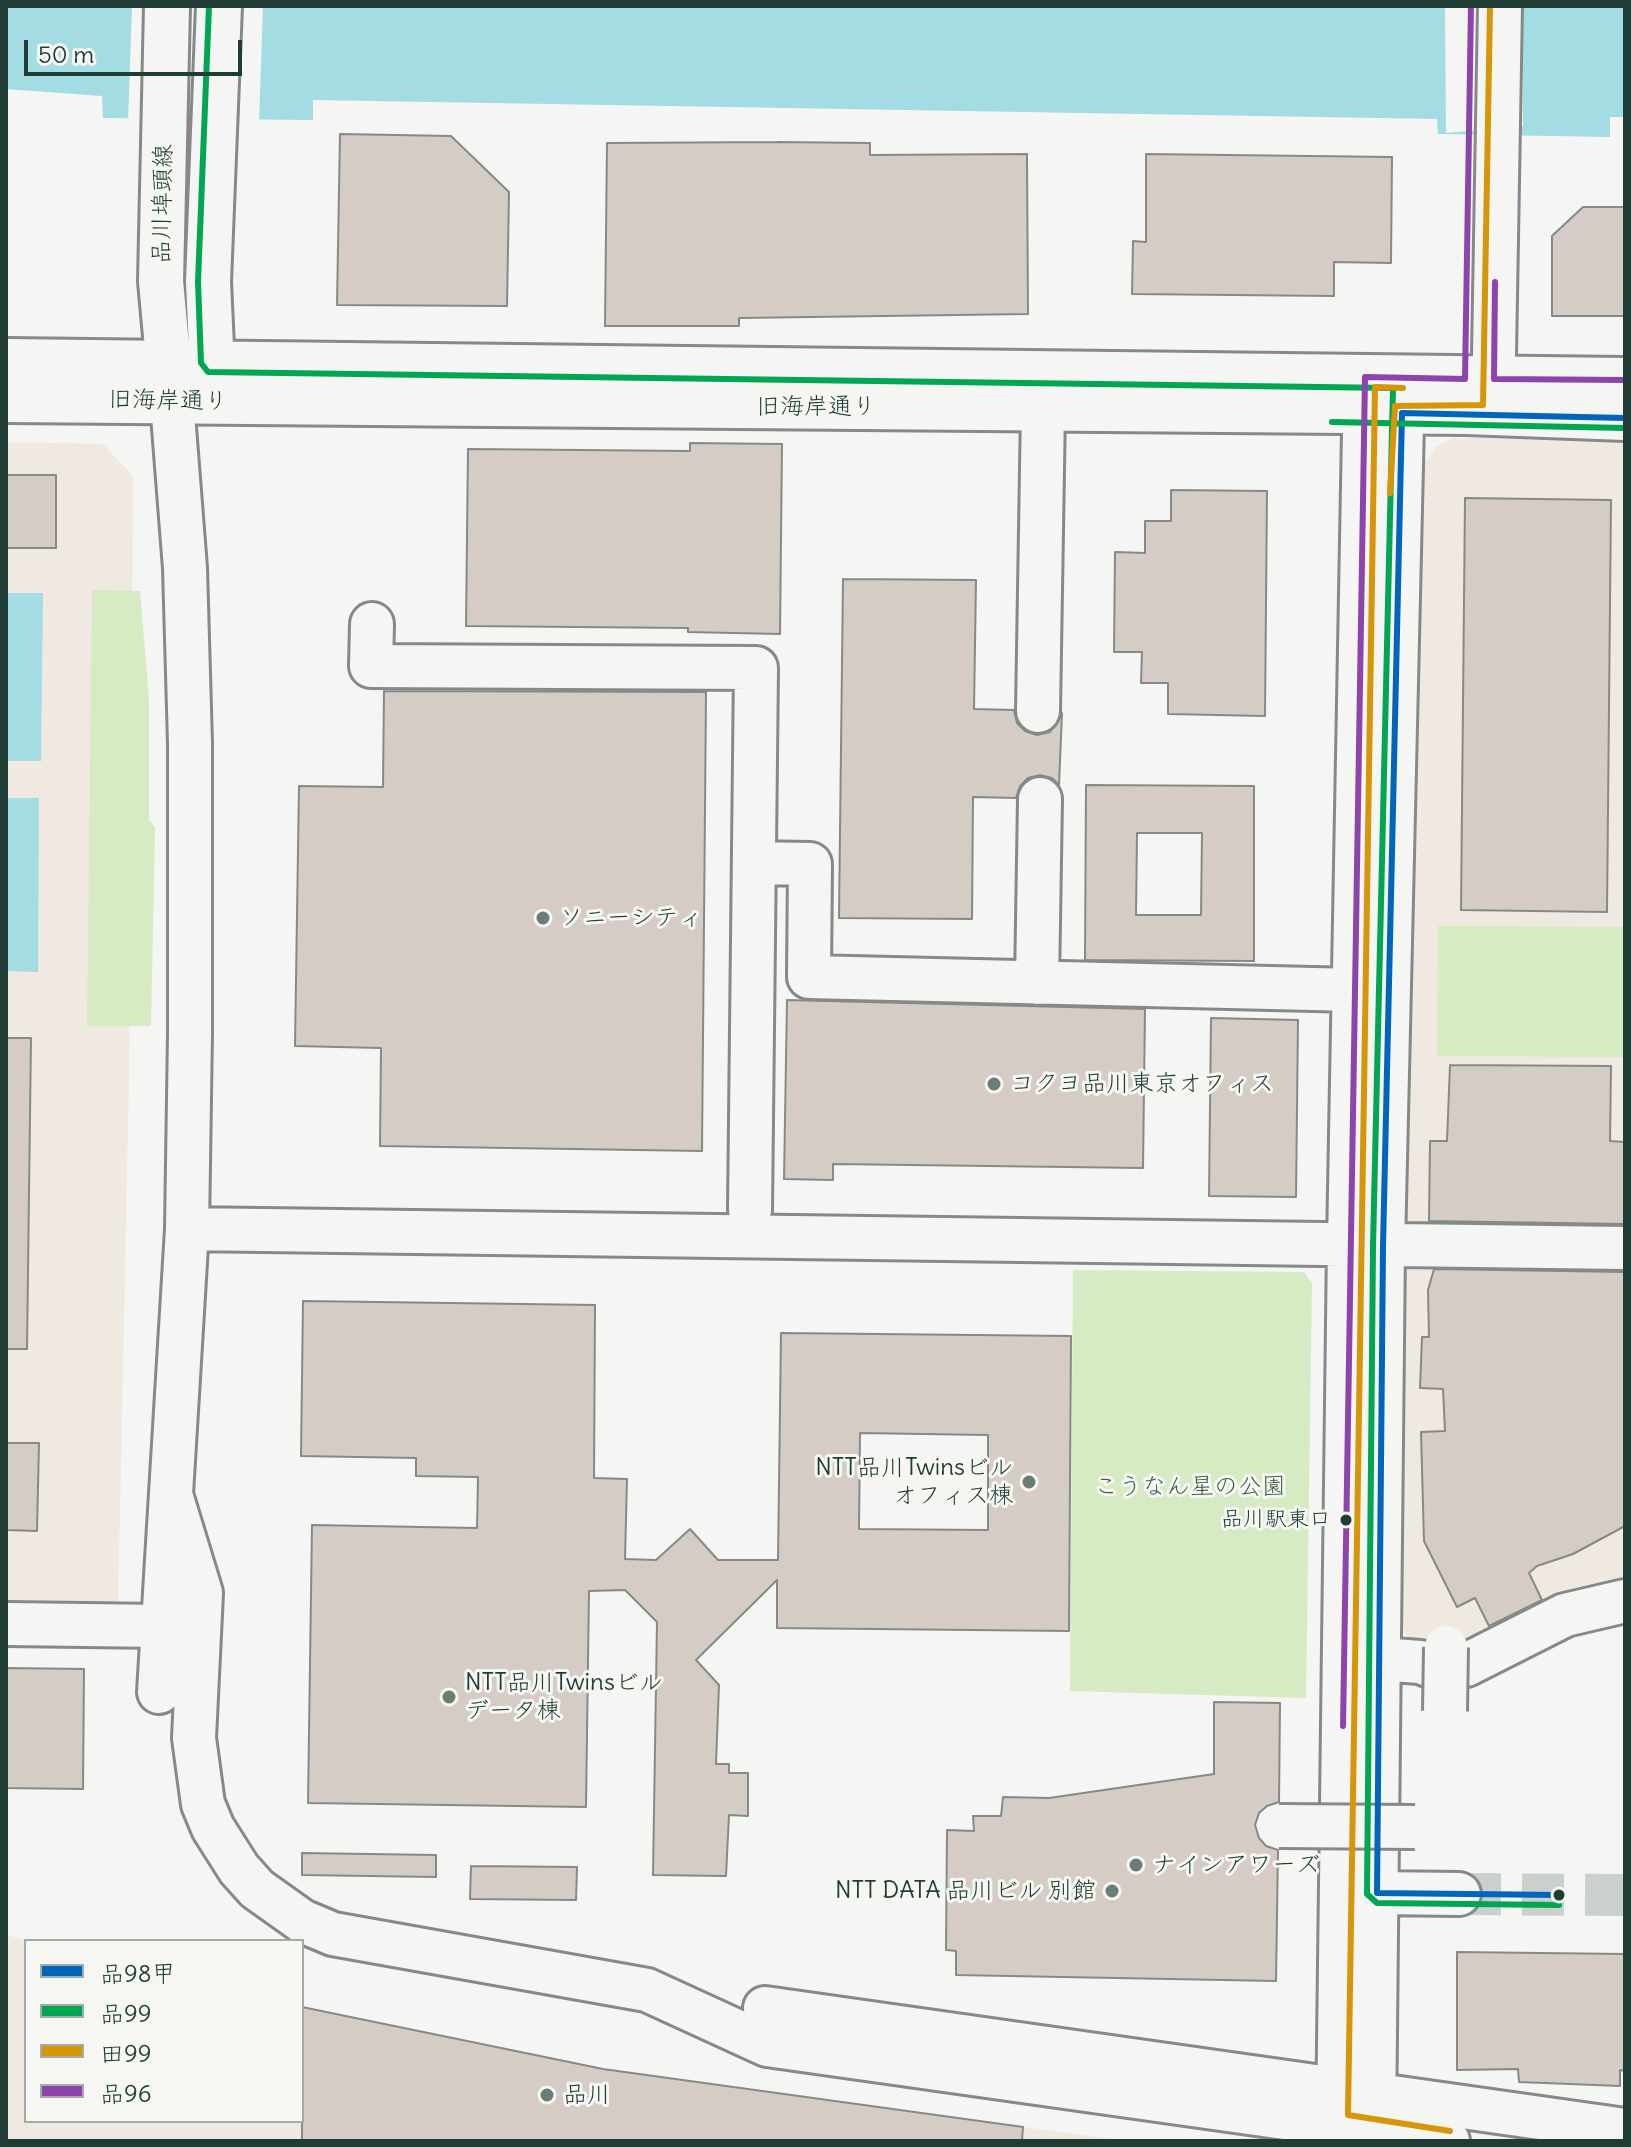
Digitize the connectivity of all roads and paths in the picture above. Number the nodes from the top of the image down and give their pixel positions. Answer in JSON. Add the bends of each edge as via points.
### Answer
{"nodes":[{"id":1,"x":167,"y":6,"type":"edge"},
{"id":2,"x":219,"y":6,"type":"edge"},
{"id":3,"x":1471,"y":6,"type":"edge"},
{"id":4,"x":1500,"y":6,"type":"edge"},
{"id":5,"x":1483,"y":132,"type":"junction"},
{"id":6,"x":6,"y":361,"type":"edge"},
{"id":7,"x":1625,"y":380,"type":"edge"},
{"id":8,"x":191,"y":382,"type":"junction"},
{"id":9,"x":1384,"y":395,"type":"junction"},
{"id":10,"x":1480,"y":396,"type":"junction"},
{"id":11,"x":6,"y":400,"type":"edge"},
{"id":12,"x":1043,"y":409,"type":"junction"},
{"id":13,"x":1625,"y":418,"type":"edge"},
{"id":14,"x":372,"y":624,"type":"dead end"},
{"id":15,"x":1038,"y":711,"type":"dead end"},
{"id":16,"x":1040,"y":799,"type":"dead end"},
{"id":17,"x":754,"y":863,"type":"junction"},
{"id":18,"x":1037,"y":983,"type":"junction"},
{"id":19,"x":1355,"y":990,"type":"junction"},
{"id":20,"x":750,"y":1210,"type":"dead end"},
{"id":21,"x":187,"y":1229,"type":"junction"},
{"id":22,"x":1366,"y":1245,"type":"junction"},
{"id":23,"x":1625,"y":1248,"type":"edge"},
{"id":24,"x":172,"y":1498,"type":"junction"},
{"id":25,"x":1625,"y":1601,"type":"edge"},
{"id":26,"x":6,"y":1624,"type":"edge"},
{"id":27,"x":163,"y":1626,"type":"junction"},
{"id":28,"x":1380,"y":1659,"type":"junction"},
{"id":29,"x":1448,"y":1660,"type":"junction"},
{"id":30,"x":159,"y":1692,"type":"dead end"},
{"id":31,"x":1445,"y":1711,"type":"dead end"},
{"id":32,"x":1279,"y":1826,"type":"dead end"},
{"id":33,"x":1415,"y":1827,"type":"dead end"},
{"id":34,"x":1377,"y":1893,"type":"junction"},
{"id":35,"x":1459,"y":1894,"type":"tunnel mouth"},
{"id":36,"x":765,"y":2008,"type":"dead end"},
{"id":37,"x":1356,"y":2108,"type":"junction"},
{"id":38,"x":1625,"y":2130,"type":"edge"},
{"id":39,"x":1448,"y":2141,"type":"edge"}],
"edges":[{"from":1,"to":8,"type":"main road","name":"品川埠頭線","via":[[161,281]]},
{"from":2,"to":8,"type":"main road","name":"品川埠頭線","via":[[208,282]]},
{"from":3,"to":5,"type":"street"},
{"from":4,"to":5,"type":"street"},
{"from":5,"to":10,"type":"street"},
{"from":6,"to":8,"type":"main road","name":"旧海岸通り"},
{"from":7,"to":10,"type":"main road","name":"旧海岸通り"},
{"from":8,"to":9,"type":"main road","name":"旧海岸通り"},
{"from":8,"to":11,"type":"main road","name":"旧海岸通り"},
{"from":8,"to":12,"type":"main road","name":"旧海岸通り"},
{"from":8,"to":21,"type":"street","via":[[185,568],[190,744]]},
{"from":9,"to":10,"type":"main road","name":"旧海岸通り"},
{"from":9,"to":12,"type":"main road","name":"旧海岸通り"},
{"from":9,"to":19,"type":"street"},
{"from":9,"to":22,"type":"street"},
{"from":10,"to":13,"type":"main road","name":"旧海岸通り"},
{"from":12,"to":15,"type":"street"},
{"from":14,"to":17,"type":"street","via":[[371,666],[756,668]]},
{"from":16,"to":18,"type":"street"},
{"from":17,"to":18,"type":"street","via":[[810,864],[809,977]]},
{"from":17,"to":20,"type":"street"},
{"from":18,"to":19,"type":"street"},
{"from":19,"to":22,"type":"street"},
{"from":21,"to":22,"type":"street"},
{"from":21,"to":24,"type":"street"},
{"from":22,"to":23,"type":"street"},
{"from":22,"to":28,"type":"street"},
{"from":22,"to":37,"type":"street"},
{"from":24,"to":27,"type":"street"},
{"from":24,"to":37,"type":"street","via":[[201,1593],[194,1738],[203,1804],[239,1869],[267,1898],[302,1921],[333,1934],[647,1990],[767,2045]]},
{"from":25,"to":29,"type":"street","via":[[1565,1615]]},
{"from":26,"to":27,"type":"street"},
{"from":27,"to":30,"type":"street"},
{"from":28,"to":29,"type":"street"},
{"from":28,"to":34,"type":"street"},
{"from":29,"to":31,"type":"street","bridge":true},
{"from":32,"to":33,"type":"street","bridge":true},
{"from":34,"to":35,"type":"street"},
{"from":34,"to":37,"type":"street"},
{"from":36,"to":37,"type":"street"},
{"from":37,"to":38,"type":"street"},
{"from":37,"to":39,"type":"street"}]}
